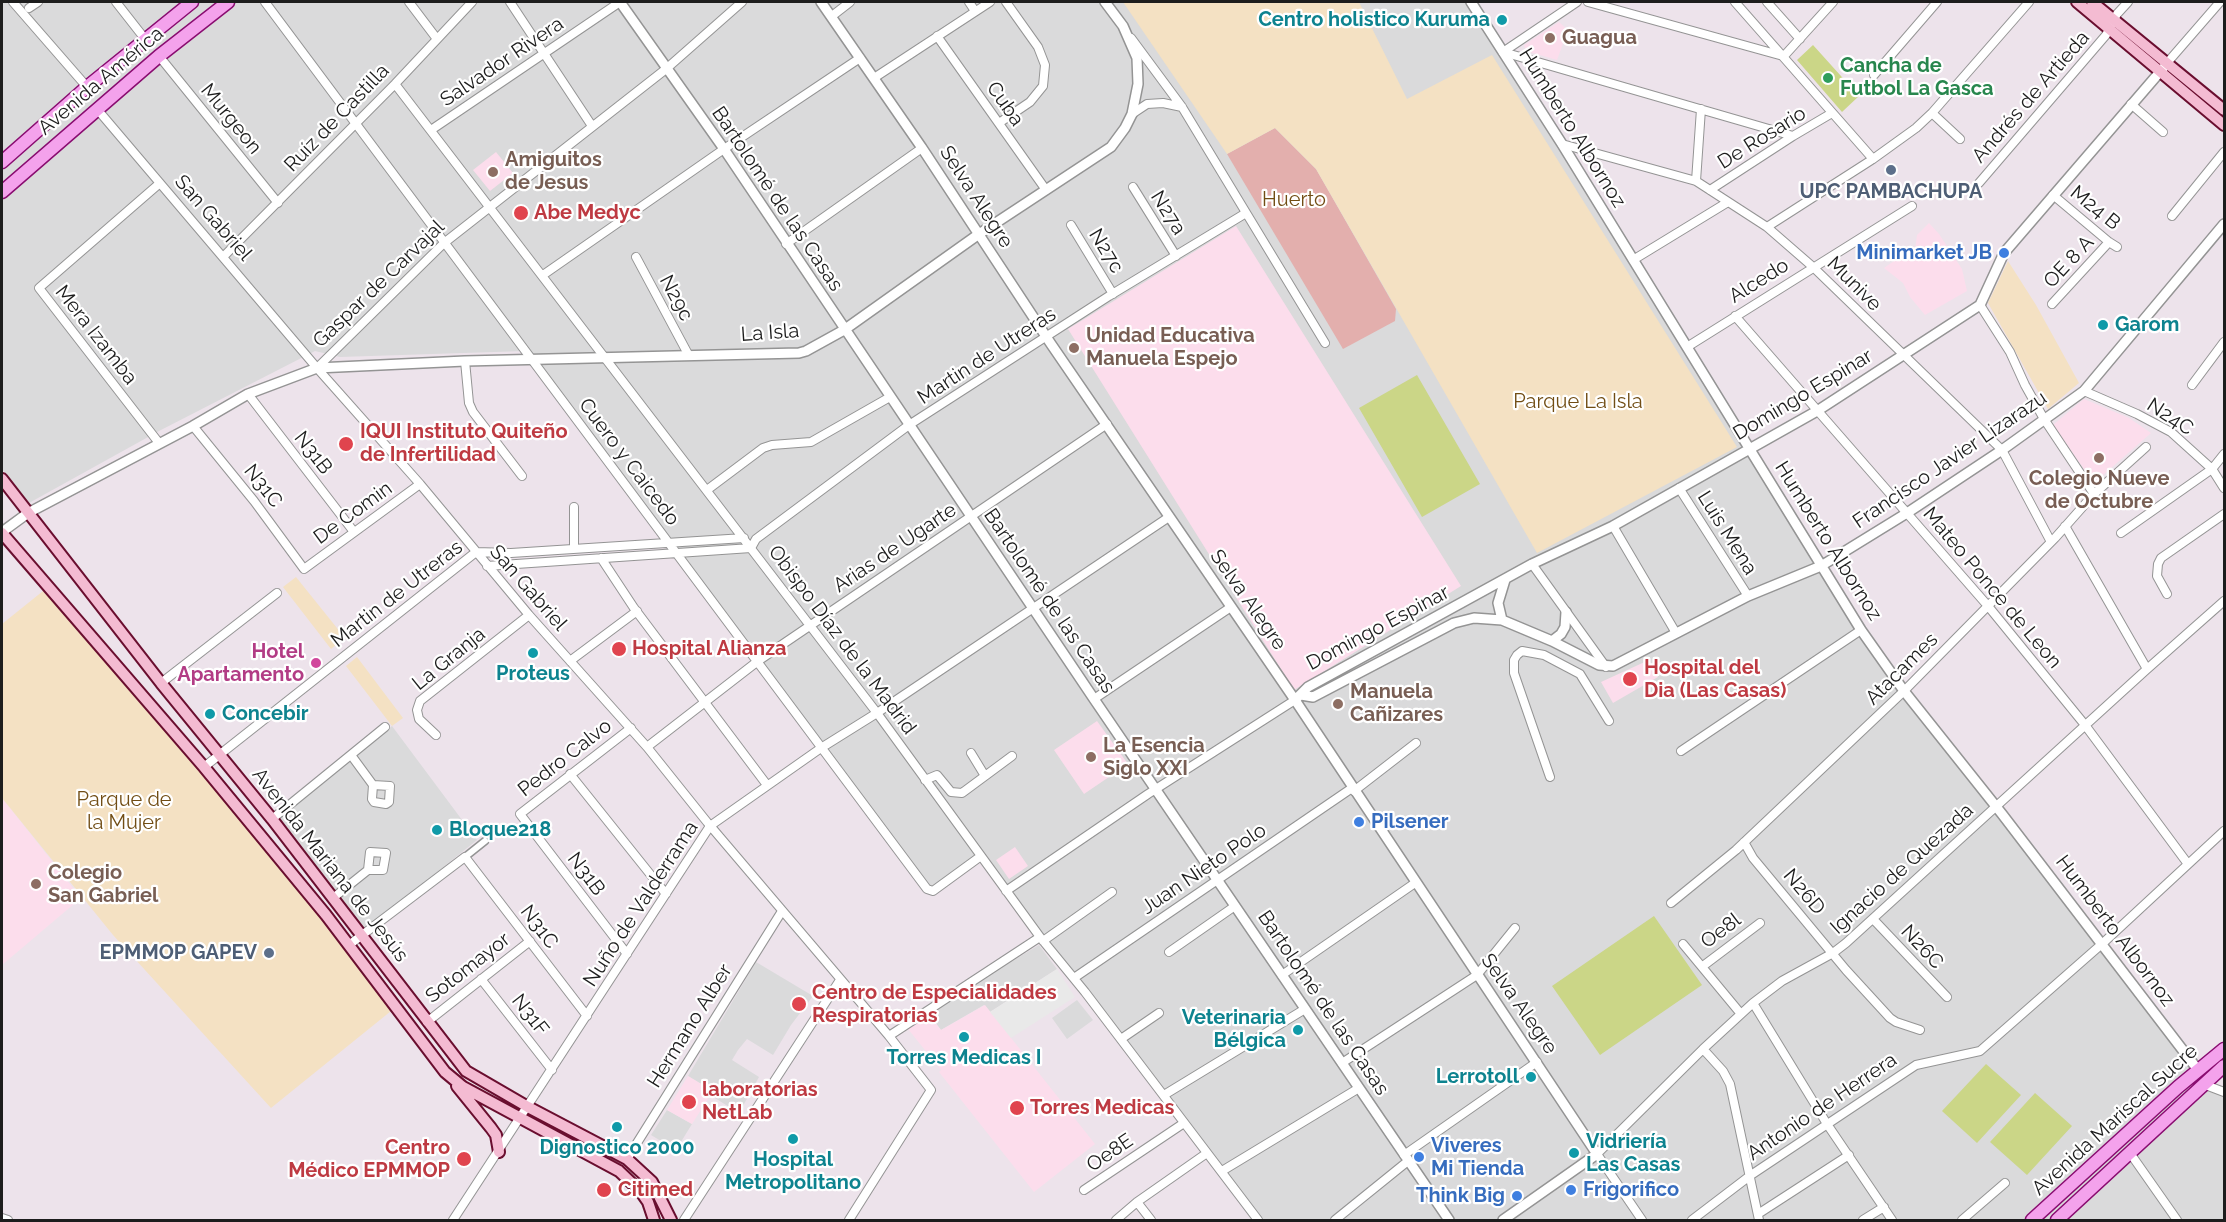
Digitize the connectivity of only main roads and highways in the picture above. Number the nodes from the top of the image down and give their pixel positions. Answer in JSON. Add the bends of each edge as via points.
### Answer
{"nodes":[{"id":1,"x":192,"y":2,"type":"edge"},
{"id":2,"x":228,"y":2,"type":"edge"},
{"id":3,"x":2076,"y":2,"type":"edge"},
{"id":4,"x":2092,"y":2,"type":"edge"},
{"id":5,"x":2111,"y":25,"type":"junction"},
{"id":6,"x":2164,"y":67,"type":"junction"},
{"id":7,"x":2224,"y":108,"type":"edge"},
{"id":8,"x":2220,"y":122,"type":"edge"},
{"id":9,"x":2,"y":162,"type":"edge"},
{"id":10,"x":2,"y":192,"type":"edge"},
{"id":11,"x":2,"y":479,"type":"edge"},
{"id":12,"x":2,"y":532,"type":"edge"},
{"id":13,"x":336,"y":901,"type":"junction"},
{"id":14,"x":326,"y":915,"type":"junction"},
{"id":15,"x":2224,"y":1049,"type":"edge"},
{"id":16,"x":2224,"y":1066,"type":"edge"},
{"id":17,"x":445,"y":1072,"type":"junction"},
{"id":18,"x":499,"y":1152,"type":"road end"},
{"id":19,"x":654,"y":1221,"type":"edge"},
{"id":20,"x":671,"y":1221,"type":"edge"},
{"id":21,"x":2032,"y":1221,"type":"edge"},
{"id":22,"x":2057,"y":1221,"type":"edge"}],
"edges":[{"from":1,"to":9,"type":"main road","name":"Avenida América"},
{"from":2,"to":10,"type":"main road","name":"Avenida América","via":[[159,56]]},
{"from":3,"to":5,"type":"main road"},
{"from":4,"to":5,"type":"main road"},
{"from":5,"to":6,"type":"main road"},
{"from":6,"to":7,"type":"main road"},
{"from":6,"to":8,"type":"main road"},
{"from":11,"to":13,"type":"main road","name":"Avenida Mariana de Jesús"},
{"from":12,"to":14,"type":"main road","name":"Avenida Mariana de Jesús","via":[[204,766]]},
{"from":13,"to":14,"type":"main road"},
{"from":13,"to":20,"type":"main road","name":"Avenida Mariana de Jesús","via":[[466,1071],[627,1159],[652,1182]]},
{"from":14,"to":17,"type":"main road","name":"Avenida Mariana de Jesús"},
{"from":15,"to":21,"type":"main road","name":"Avenida Mariscal Sucre"},
{"from":16,"to":22,"type":"main road","name":"Avenida Mariscal Sucre"},
{"from":17,"to":18,"type":"main road","via":[[496,1135]]},
{"from":17,"to":19,"type":"main road","name":"Avenida Mariana de Jesús","via":[[464,1087],[628,1178],[648,1202]]}]}
